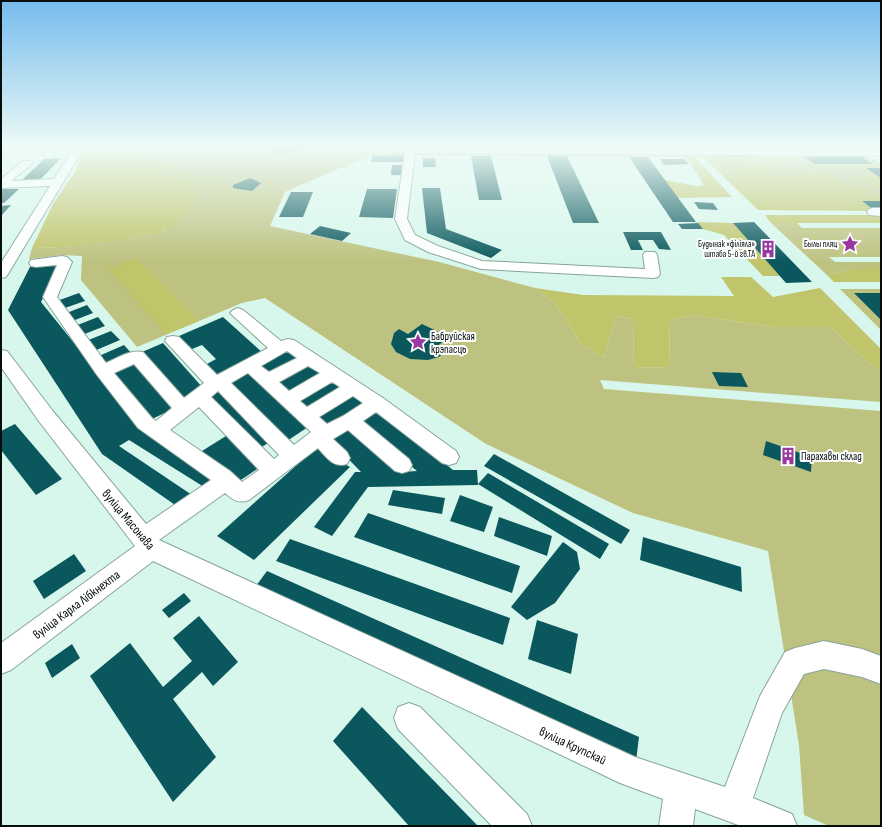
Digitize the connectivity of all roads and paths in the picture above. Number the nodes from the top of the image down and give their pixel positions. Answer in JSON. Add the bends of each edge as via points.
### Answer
{"nodes":[{"id":1,"x":55,"y":185,"type":"edge"},
{"id":2,"x":406,"y":185,"type":"edge"},
{"id":3,"x":7,"y":254,"type":"edge"},
{"id":4,"x":650,"y":255,"type":"dead end"},
{"id":5,"x":36,"y":263,"type":"dead end"},
{"id":6,"x":1,"y":274,"type":"edge"},
{"id":7,"x":238,"y":314,"type":"dead end"},
{"id":8,"x":173,"y":341,"type":"dead end"},
{"id":9,"x":280,"y":348,"type":"junction"},
{"id":10,"x":1,"y":355,"type":"edge"},
{"id":11,"x":309,"y":358,"type":"junction"},
{"id":12,"x":250,"y":365,"type":"junction"},
{"id":13,"x":103,"y":371,"type":"junction"},
{"id":14,"x":332,"y":374,"type":"junction"},
{"id":15,"x":267,"y":381,"type":"junction"},
{"id":16,"x":217,"y":382,"type":"junction"},
{"id":17,"x":353,"y":388,"type":"junction"},
{"id":18,"x":199,"y":396,"type":"junction"},
{"id":19,"x":287,"y":400,"type":"junction"},
{"id":20,"x":376,"y":403,"type":"junction"},
{"id":21,"x":183,"y":409,"type":"junction"},
{"id":22,"x":306,"y":416,"type":"junction"},
{"id":23,"x":350,"y":421,"type":"junction"},
{"id":24,"x":156,"y":431,"type":"junction"},
{"id":25,"x":322,"y":436,"type":"junction"},
{"id":26,"x":293,"y":457,"type":"junction"},
{"id":27,"x":449,"y":457,"type":"dead end"},
{"id":28,"x":340,"y":458,"type":"dead end"},
{"id":29,"x":402,"y":465,"type":"dead end"},
{"id":30,"x":273,"y":471,"type":"junction"},
{"id":31,"x":226,"y":481,"type":"junction"},
{"id":32,"x":147,"y":544,"type":"junction"},
{"id":33,"x":372,"y":651,"type":"joint"},
{"id":34,"x":1,"y":660,"type":"edge"},
{"id":35,"x":881,"y":670,"type":"edge"},
{"id":36,"x":409,"y":718,"type":"dead end"},
{"id":37,"x":681,"y":789,"type":"junction"},
{"id":38,"x":734,"y":806,"type":"junction"},
{"id":39,"x":515,"y":826,"type":"edge"},
{"id":40,"x":676,"y":826,"type":"edge"},
{"id":41,"x":780,"y":826,"type":"edge"}],
"edges":[{"from":1,"to":3,"type":"street"},
{"from":2,"to":4,"type":"street","via":[[402,219],[410,237],[433,249],[480,265],[653,274]]},
{"from":3,"to":6,"type":"street"},
{"from":5,"to":13,"type":"street","via":[[62,260],[65,262],[50,297]]},
{"from":7,"to":9,"type":"street"},
{"from":8,"to":16,"type":"street"},
{"from":9,"to":11,"type":"street","via":[[288,344]]},
{"from":9,"to":12,"type":"street"},
{"from":10,"to":32,"type":"street","name":"вуліца Масонава"},
{"from":11,"to":14,"type":"street"},
{"from":11,"to":15,"type":"street"},
{"from":12,"to":15,"type":"street"},
{"from":12,"to":16,"type":"street"},
{"from":13,"to":21,"type":"street","via":[[137,356]]},
{"from":13,"to":24,"type":"street","via":[[145,423]]},
{"from":14,"to":17,"type":"street"},
{"from":14,"to":19,"type":"street"},
{"from":15,"to":19,"type":"street"},
{"from":16,"to":18,"type":"street"},
{"from":16,"to":26,"type":"street"},
{"from":17,"to":20,"type":"street"},
{"from":17,"to":22,"type":"street"},
{"from":18,"to":21,"type":"street"},
{"from":18,"to":30,"type":"street"},
{"from":19,"to":22,"type":"street"},
{"from":20,"to":23,"type":"street"},
{"from":20,"to":27,"type":"street"},
{"from":21,"to":24,"type":"street"},
{"from":22,"to":25,"type":"street"},
{"from":23,"to":25,"type":"street"},
{"from":23,"to":29,"type":"street"},
{"from":24,"to":31,"type":"street"},
{"from":25,"to":26,"type":"street"},
{"from":25,"to":28,"type":"street"},
{"from":26,"to":30,"type":"street"},
{"from":30,"to":31,"type":"street","via":[[241,494]]},
{"from":31,"to":32,"type":"street","name":"вуліца Карла Лібкнехта"},
{"from":32,"to":33,"type":"street","name":"вуліца Масонава","via":[[261,601]]},
{"from":32,"to":34,"type":"street","name":"вуліца Карла Лібкнехта"},
{"from":33,"to":37,"type":"street","name":"вуліца Крупскай","via":[[631,772]]},
{"from":35,"to":38,"type":"street","via":[[824,655],[795,662],[770,706]]},
{"from":36,"to":39,"type":"street"},
{"from":37,"to":38,"type":"street","name":"вуліца Крупскай"},
{"from":37,"to":40,"type":"street"},
{"from":38,"to":41,"type":"street","name":"вуліца Крупскай"}]}
